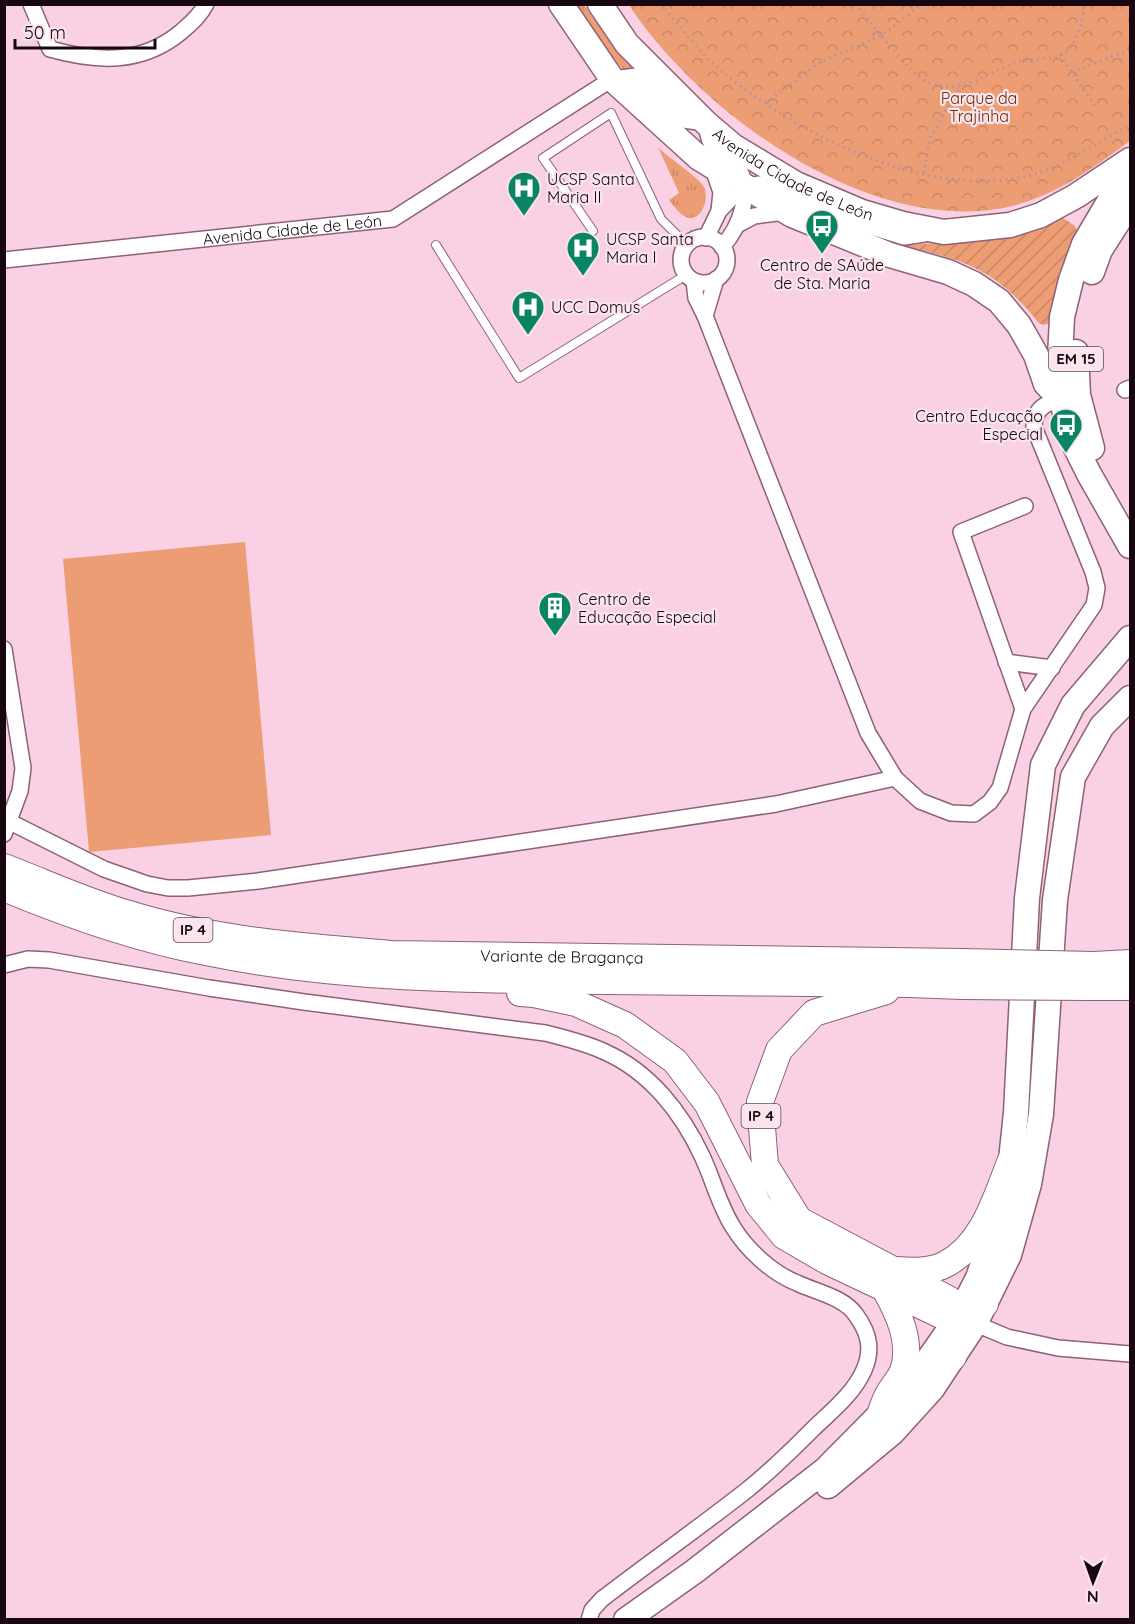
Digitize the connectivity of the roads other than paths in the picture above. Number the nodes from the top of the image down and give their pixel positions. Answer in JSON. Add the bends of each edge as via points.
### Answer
{"nodes":[{"id":1,"x":31,"y":4,"type":"edge"},
{"id":2,"x":206,"y":4,"type":"edge"},
{"id":3,"x":561,"y":4,"type":"edge"},
{"id":4,"x":600,"y":4,"type":"edge"},
{"id":5,"x":612,"y":79,"type":"junction"},
{"id":6,"x":706,"y":123,"type":"junction"},
{"id":7,"x":1131,"y":160,"type":"edge"},
{"id":8,"x":712,"y":166,"type":"junction"},
{"id":9,"x":1131,"y":179,"type":"edge"},
{"id":10,"x":746,"y":188,"type":"junction"},
{"id":11,"x":1131,"y":203,"type":"edge"},
{"id":12,"x":719,"y":211,"type":"junction"},
{"id":13,"x":785,"y":212,"type":"junction"},
{"id":14,"x":1047,"y":212,"type":"junction"},
{"id":15,"x":737,"y":225,"type":"junction"},
{"id":16,"x":593,"y":231,"type":"dead end"},
{"id":17,"x":944,"y":232,"type":"junction"},
{"id":18,"x":706,"y":238,"type":"junction"},
{"id":19,"x":1095,"y":243,"type":"junction"},
{"id":20,"x":436,"y":245,"type":"dead end"},
{"id":21,"x":687,"y":245,"type":"junction"},
{"id":22,"x":722,"y":247,"type":"junction"},
{"id":23,"x":4,"y":260,"type":"edge"},
{"id":24,"x":690,"y":278,"type":"junction"},
{"id":25,"x":716,"y":279,"type":"junction"},
{"id":26,"x":706,"y":310,"type":"junction"},
{"id":27,"x":1070,"y":322,"type":"junction"},
{"id":28,"x":1019,"y":325,"type":"junction"},
{"id":29,"x":1069,"y":397,"type":"junction"},
{"id":30,"x":1025,"y":506,"type":"dead end"},
{"id":31,"x":1120,"y":513,"type":"edge"},
{"id":32,"x":1131,"y":546,"type":"edge"},
{"id":33,"x":1131,"y":638,"type":"edge"},
{"id":34,"x":4,"y":649,"type":"edge"},
{"id":35,"x":1006,"y":662,"type":"junction"},
{"id":36,"x":1052,"y":668,"type":"junction"},
{"id":37,"x":1131,"y":698,"type":"edge"},
{"id":38,"x":1023,"y":709,"type":"junction"},
{"id":39,"x":895,"y":778,"type":"junction"},
{"id":40,"x":6,"y":825,"type":"edge"},
{"id":41,"x":4,"y":867,"type":"edge"},
{"id":42,"x":4,"y":888,"type":"edge"},
{"id":43,"x":1131,"y":963,"type":"edge"},
{"id":44,"x":4,"y":965,"type":"edge"},
{"id":45,"x":962,"y":974,"type":"junction"},
{"id":46,"x":1092,"y":976,"type":"junction"},
{"id":47,"x":483,"y":980,"type":"junction"},
{"id":48,"x":909,"y":984,"type":"junction"},
{"id":49,"x":1131,"y":987,"type":"edge"},
{"id":50,"x":1011,"y":1160,"type":"junction"},
{"id":51,"x":889,"y":1280,"type":"junction"},
{"id":52,"x":973,"y":1315,"type":"junction"},
{"id":53,"x":1131,"y":1354,"type":"edge"},
{"id":54,"x":953,"y":1357,"type":"joint"},
{"id":55,"x":879,"y":1417,"type":"junction"},
{"id":56,"x":589,"y":1620,"type":"edge"},
{"id":57,"x":626,"y":1620,"type":"edge"},
{"id":58,"x":633,"y":1620,"type":"edge"}],
"edges":[{"from":1,"to":2,"type":"street","via":[[50,49],[106,59],[152,50],[171,40]]},
{"from":3,"to":5,"type":"main road","name":"Avenida Cidade de León"},
{"from":4,"to":6,"type":"main road","name":"Avenida Cidade de León","via":[[627,44]]},
{"from":5,"to":6,"type":"street","via":[[637,76],[683,120]]},
{"from":5,"to":8,"type":"main road","name":"Avenida Cidade de León"},
{"from":5,"to":23,"type":"street","name":"Avenida Cidade de León","via":[[393,219]]},
{"from":6,"to":10,"type":"street","via":[[711,144],[737,166]]},
{"from":6,"to":17,"type":"main road","name":"Avenida Cidade de León","via":[[733,146],[796,184],[862,212]]},
{"from":7,"to":14,"type":"main road","name":"Avenida Cidade de León"},
{"from":8,"to":10,"type":"main road","name":"Avenida Cidade de León"},
{"from":8,"to":12,"type":"street","via":[[721,192]]},
{"from":9,"to":19,"type":"main road","number":"EM 15","via":[[1113,195]]},
{"from":10,"to":12,"type":"street"},
{"from":10,"to":13,"type":"main road","name":"Avenida Cidade de León"},
{"from":10,"to":15,"type":"street"},
{"from":10,"to":17,"type":"street","via":[[758,184],[776,186],[834,215],[904,237]]},
{"from":11,"to":19,"type":"main road","number":"EM 15"},
{"from":12,"to":18,"type":"street"},
{"from":13,"to":15,"type":"street","via":[[754,216]]},
{"from":13,"to":28,"type":"main road","name":"Avenida Cidade de León","via":[[974,284],[999,301]]},
{"from":14,"to":17,"type":"main road","name":"Avenida Cidade de León","via":[[1010,225]]},
{"from":14,"to":19,"type":"main road","via":[[1080,221]]},
{"from":15,"to":22,"type":"street"},
{"from":16,"to":21,"type":"lane","via":[[543,158],[611,113],[661,219]]},
{"from":18,"to":21,"type":"street"},
{"from":18,"to":22,"type":"street"},
{"from":19,"to":27,"type":"main road","number":"EM 15","via":[[1071,280]]},
{"from":20,"to":24,"type":"lane","via":[[519,378]]},
{"from":21,"to":24,"type":"street","via":[[681,263]]},
{"from":22,"to":25,"type":"street","via":[[725,268]]},
{"from":24,"to":25,"type":"street","via":[[709,282]]},
{"from":24,"to":26,"type":"street","via":[[698,306]]},
{"from":25,"to":26,"type":"street"},
{"from":26,"to":39,"type":"street","via":[[868,733]]},
{"from":27,"to":28,"type":"main road","via":[[1042,331]]},
{"from":27,"to":29,"type":"main road","number":"EM 15"},
{"from":28,"to":29,"type":"main road","name":"Avenida Cidade de León","via":[[1046,384]]},
{"from":29,"to":31,"type":"main road","number":"EM 15","via":[[1075,446]]},
{"from":29,"to":36,"type":"street","via":[[1039,408],[1034,427],[1094,572],[1097,588],[1089,614]]},
{"from":30,"to":35,"type":"street","via":[[961,532]]},
{"from":31,"to":32,"type":"main road","number":"EM 15"},
{"from":33,"to":50,"type":"main road","via":[[1073,705],[1043,765],[1027,898]]},
{"from":34,"to":40,"type":"street","via":[[23,768],[20,791]]},
{"from":35,"to":36,"type":"street"},
{"from":35,"to":38,"type":"street"},
{"from":36,"to":38,"type":"street"},
{"from":37,"to":52,"type":"main road","via":[[1102,726],[1073,777],[1055,900],[1041,1114],[1029,1184],[1009,1255]]},
{"from":38,"to":39,"type":"street","via":[[1000,788],[974,814],[951,813],[920,801]]},
{"from":39,"to":40,"type":"street","via":[[776,804],[188,888],[168,888],[127,878]]},
{"from":41,"to":45,"type":"highway","name":"Variante de Bragança","number":"IP 4","via":[[128,914],[208,934],[319,948],[391,954]]},
{"from":42,"to":47,"type":"highway","name":"Variante de Bragança","number":"IP 4","via":[[124,932],[205,952],[312,969]]},
{"from":43,"to":46,"type":"highway","name":"Variante de Bragança","number":"IP 4"},
{"from":44,"to":56,"type":"street","via":[[28,959],[49,960],[292,1001],[545,1033],[607,1053],[659,1091],[677,1111],[691,1132],[733,1227],[751,1250],[787,1278],[836,1298],[854,1311],[867,1332],[869,1350],[854,1388],[794,1448],[748,1489],[602,1599]]},
{"from":45,"to":46,"type":"highway","name":"Variante de Bragança","number":"IP 4","bridge":true},
{"from":45,"to":48,"type":"highway","name":"Variante de Bragança","number":"IP 4"},
{"from":46,"to":49,"type":"highway","name":"Variante de Bragança","number":"IP 4"},
{"from":47,"to":48,"type":"highway","name":"Variante de Bragança","number":"IP 4"},
{"from":47,"to":51,"type":"highway","via":[[494,992],[534,994],[576,1003],[626,1024],[675,1061],[707,1103],[758,1204],[784,1236]]},
{"from":48,"to":51,"type":"highway","number":"IP 4","via":[[814,1013],[778,1050],[760,1102],[765,1165],[799,1220]]},
{"from":50,"to":51,"type":"highway","number":"IP 4","via":[[985,1224],[967,1250],[945,1265]]},
{"from":50,"to":52,"type":"main road","via":[[1002,1207],[978,1278]]},
{"from":51,"to":52,"type":"highway","number":"IP 4","via":[[950,1300]]},
{"from":51,"to":55,"type":"highway","via":[[906,1348],[903,1370]]},
{"from":52,"to":53,"type":"street","via":[[1007,1337],[1058,1348]]},
{"from":52,"to":54,"type":"highway","via":[[952,1347]]},
{"from":52,"to":55,"type":"main road"},
{"from":54,"to":58,"type":"main road","via":[[932,1389],[893,1432],[833,1482],[701,1580]]},
{"from":55,"to":57,"type":"main road","via":[[825,1470]]}]}
